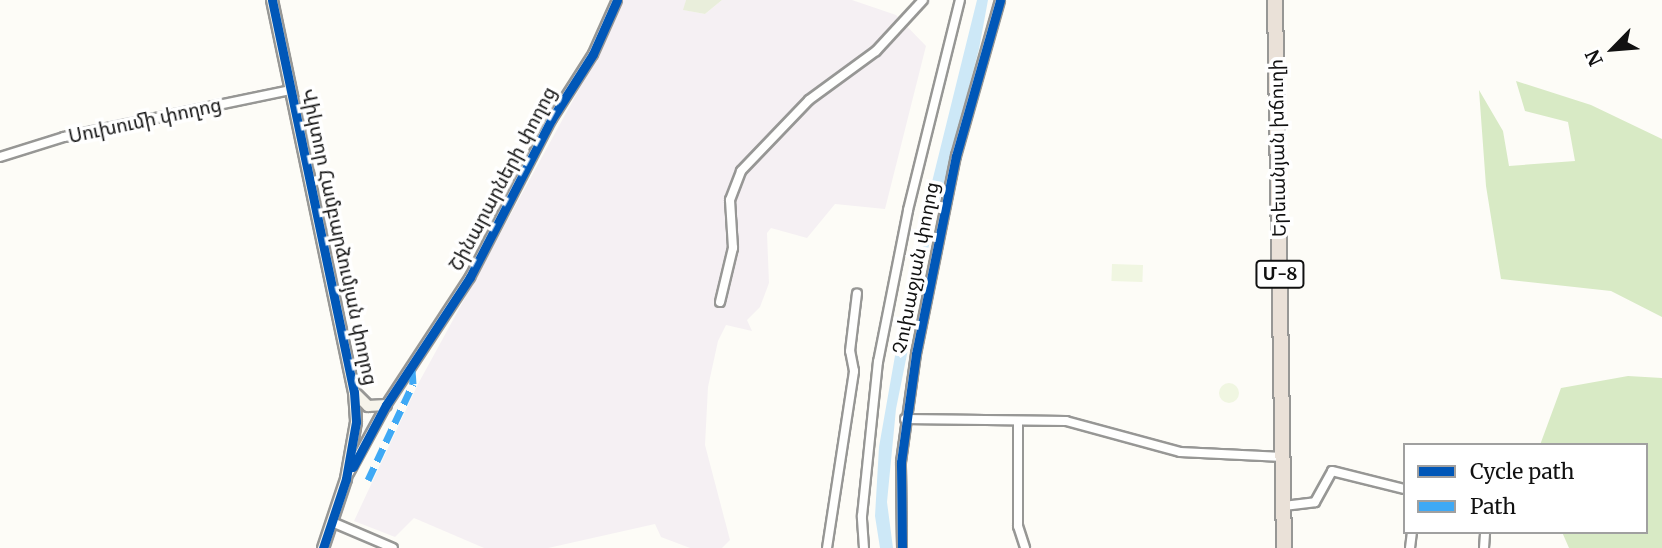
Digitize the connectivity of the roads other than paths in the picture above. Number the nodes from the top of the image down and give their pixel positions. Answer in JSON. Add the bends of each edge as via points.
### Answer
{"nodes":[{"id":1,"x":272,"y":0,"type":"edge"},
{"id":2,"x":617,"y":0,"type":"edge"},
{"id":3,"x":923,"y":0,"type":"edge"},
{"id":4,"x":960,"y":0,"type":"edge"},
{"id":5,"x":1000,"y":0,"type":"edge"},
{"id":6,"x":1275,"y":0,"type":"edge"},
{"id":7,"x":291,"y":90,"type":"junction"},
{"id":8,"x":0,"y":158,"type":"edge"},
{"id":9,"x":858,"y":293,"type":"dead end"},
{"id":10,"x":720,"y":302,"type":"dead end"},
{"id":11,"x":354,"y":392,"type":"junction"},
{"id":12,"x":386,"y":405,"type":"junction"},
{"id":13,"x":905,"y":419,"type":"junction"},
{"id":14,"x":1018,"y":421,"type":"junction"},
{"id":15,"x":1283,"y":457,"type":"junction"},
{"id":16,"x":346,"y":479,"type":"junction"},
{"id":17,"x":1403,"y":489,"type":"edge"},
{"id":18,"x":1284,"y":506,"type":"junction"},
{"id":19,"x":332,"y":522,"type":"junction"},
{"id":20,"x":323,"y":548,"type":"edge"},
{"id":21,"x":393,"y":548,"type":"edge"},
{"id":22,"x":827,"y":548,"type":"edge"},
{"id":23,"x":864,"y":548,"type":"edge"},
{"id":24,"x":902,"y":548,"type":"edge"},
{"id":25,"x":1025,"y":548,"type":"edge"},
{"id":26,"x":1284,"y":548,"type":"edge"}],
"edges":[{"from":1,"to":7,"type":"street","name":"Վիկտոր Համբարձումյան փողոց"},
{"from":2,"to":12,"type":"street","name":"Շինարարների փողոց","via":[[593,54],[551,120],[470,277]]},
{"from":3,"to":10,"type":"street","via":[[876,51],[799,109],[741,171],[730,200],[733,248]]},
{"from":4,"to":23,"type":"street","via":[[911,197],[878,362],[862,516]]},
{"from":5,"to":13,"type":"street","name":"Չուխաջյան փողոց","via":[[956,156]]},
{"from":6,"to":15,"type":"highway","name":"Երեւանյան խճուղի","number":"Մ-8"},
{"from":7,"to":8,"type":"street","name":"Սուխումի փողոց","via":[[64,137]]},
{"from":7,"to":11,"type":"street","name":"Վիկտոր Համբարձումյան փողոց"},
{"from":9,"to":22,"type":"street","via":[[850,351],[855,371]]},
{"from":11,"to":12,"type":"street","via":[[368,406]]},
{"from":11,"to":16,"type":"street","name":"Վիկտոր Համբարձումյան փողոց","via":[[356,422]]},
{"from":12,"to":16,"type":"street","name":"Շինարարների փողոց"},
{"from":13,"to":14,"type":"street"},
{"from":13,"to":24,"type":"street","name":"Չուխաջյան փողոց"},
{"from":14,"to":15,"type":"street","via":[[1066,421],[1180,452]]},
{"from":14,"to":25,"type":"street","via":[[1018,526]]},
{"from":15,"to":18,"type":"highway","name":"Երեւանյան խճուղի","number":"Մ-8"},
{"from":16,"to":19,"type":"street","name":"Վիկտոր Համբարձումյան փողոց"},
{"from":17,"to":18,"type":"street","via":[[1332,471],[1315,502]]},
{"from":18,"to":26,"type":"highway","name":"Երեւանյան խճուղի","number":"Մ-8"},
{"from":19,"to":20,"type":"street"},
{"from":19,"to":21,"type":"street"}]}
